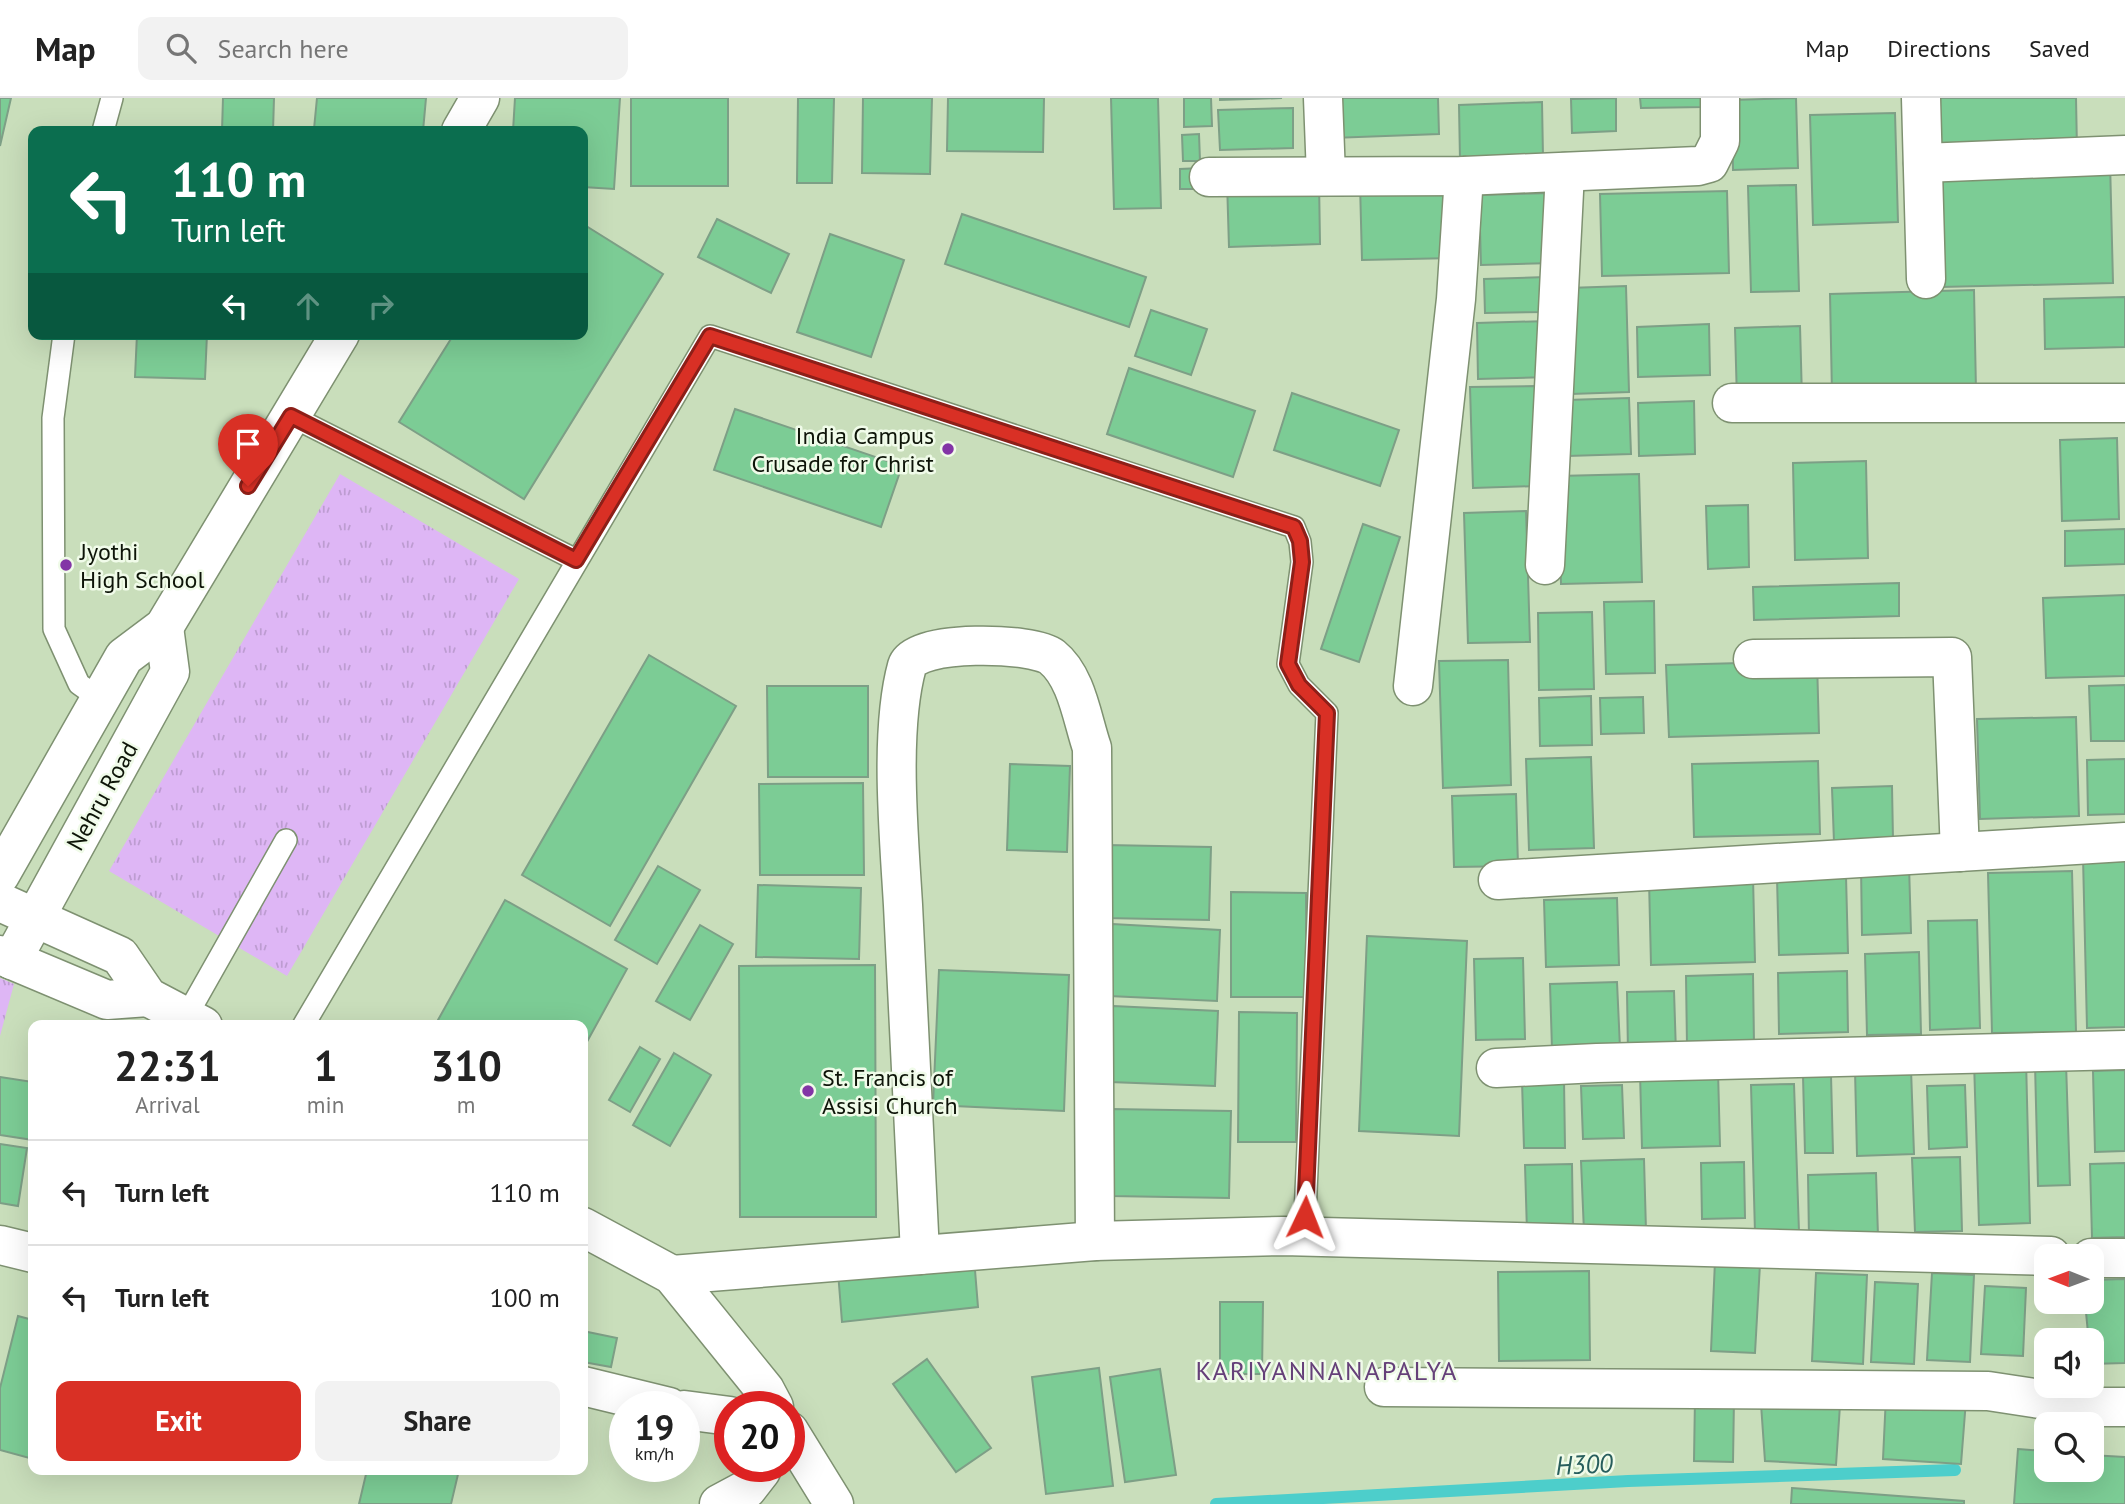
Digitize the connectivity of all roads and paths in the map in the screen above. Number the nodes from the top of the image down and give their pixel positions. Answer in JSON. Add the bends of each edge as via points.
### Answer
{"nodes":[{"id":1,"x":112,"y":98,"type":"edge"},
{"id":2,"x":480,"y":98,"type":"edge"},
{"id":3,"x":1323,"y":98,"type":"edge"},
{"id":4,"x":1720,"y":98,"type":"edge"},
{"id":5,"x":1921,"y":98,"type":"edge"},
{"id":6,"x":104,"y":126,"type":"edge"},
{"id":7,"x":463,"y":126,"type":"edge"},
{"id":8,"x":2125,"y":155,"type":"edge"},
{"id":9,"x":1923,"y":163,"type":"junction"},
{"id":10,"x":1565,"y":172,"type":"junction"},
{"id":11,"x":1326,"y":176,"type":"junction"},
{"id":12,"x":1464,"y":176,"type":"junction"},
{"id":13,"x":1209,"y":177,"type":"dead end"},
{"id":14,"x":1926,"y":279,"type":"dead end"},
{"id":15,"x":63,"y":340,"type":"edge"},
{"id":16,"x":336,"y":340,"type":"edge"},
{"id":17,"x":1732,"y":403,"type":"dead end"},
{"id":18,"x":2125,"y":403,"type":"edge"},
{"id":19,"x":291,"y":416,"type":"junction"},
{"id":20,"x":576,"y":560,"type":"junction"},
{"id":21,"x":1545,"y":565,"type":"dead end"},
{"id":22,"x":164,"y":627,"type":"junction"},
{"id":23,"x":1753,"y":659,"type":"dead end"},
{"id":24,"x":1413,"y":686,"type":"dead end"},
{"id":25,"x":100,"y":699,"type":"junction"},
{"id":26,"x":286,"y":840,"type":"dead end"},
{"id":27,"x":2125,"y":842,"type":"edge"},
{"id":28,"x":1960,"y":852,"type":"junction"},
{"id":29,"x":0,"y":875,"type":"edge"},
{"id":30,"x":1498,"y":880,"type":"dead end"},
{"id":31,"x":0,"y":902,"type":"edge"},
{"id":32,"x":35,"y":918,"type":"junction"},
{"id":33,"x":6,"y":958,"type":"edge"},
{"id":34,"x":148,"y":996,"type":"junction"},
{"id":35,"x":193,"y":1020,"type":"edge"},
{"id":36,"x":196,"y":1020,"type":"edge"},
{"id":37,"x":307,"y":1020,"type":"edge"},
{"id":38,"x":2125,"y":1050,"type":"edge"},
{"id":39,"x":1496,"y":1068,"type":"dead end"},
{"id":40,"x":588,"y":1230,"type":"edge"},
{"id":41,"x":1304,"y":1238,"type":"junction"},
{"id":42,"x":1096,"y":1241,"type":"junction"},
{"id":43,"x":0,"y":1245,"type":"edge"},
{"id":44,"x":28,"y":1252,"type":"edge"},
{"id":45,"x":920,"y":1255,"type":"junction"},
{"id":46,"x":2034,"y":1256,"type":"edge"},
{"id":47,"x":2104,"y":1258,"type":"edge"},
{"id":48,"x":2125,"y":1258,"type":"edge"},
{"id":49,"x":672,"y":1275,"type":"junction"},
{"id":50,"x":588,"y":1387,"type":"edge"},
{"id":51,"x":1384,"y":1387,"type":"dead end"},
{"id":52,"x":761,"y":1391,"type":"edge"},
{"id":53,"x":609,"y":1392,"type":"edge"},
{"id":54,"x":2125,"y":1406,"type":"edge"},
{"id":55,"x":805,"y":1457,"type":"edge"},
{"id":56,"x":752,"y":1482,"type":"edge"},
{"id":57,"x":719,"y":1504,"type":"edge"},
{"id":58,"x":834,"y":1504,"type":"edge"}],
"edges":[{"from":1,"to":6,"type":"lane"},
{"from":2,"to":7,"type":"street"},
{"from":3,"to":11,"type":"street"},
{"from":4,"to":10,"type":"street","via":[[1720,141],[1709,163]]},
{"from":5,"to":9,"type":"street"},
{"from":8,"to":9,"type":"street"},
{"from":9,"to":14,"type":"street"},
{"from":10,"to":12,"type":"street"},
{"from":10,"to":21,"type":"street"},
{"from":11,"to":12,"type":"street"},
{"from":11,"to":13,"type":"street"},
{"from":12,"to":24,"type":"street","via":[[1456,299]]},
{"from":15,"to":25,"type":"lane","via":[[53,418],[54,629],[79,684]]},
{"from":16,"to":19,"type":"street","name":"Nehru Road"},
{"from":17,"to":18,"type":"street"},
{"from":19,"to":20,"type":"lane"},
{"from":19,"to":22,"type":"street","name":"Nehru Road"},
{"from":20,"to":37,"type":"lane"},
{"from":20,"to":41,"type":"lane","via":[[710,336],[1294,527],[1302,562],[1288,664],[1299,685],[1327,713]]},
{"from":22,"to":25,"type":"street","name":"Nehru Road","via":[[124,657]]},
{"from":22,"to":32,"type":"street","name":"Nehru Road","via":[[170,672]]},
{"from":23,"to":28,"type":"street","via":[[1952,657]]},
{"from":25,"to":29,"type":"street","name":"Nehru Road"},
{"from":26,"to":36,"type":"lane"},
{"from":27,"to":28,"type":"street"},
{"from":28,"to":30,"type":"street"},
{"from":31,"to":32,"type":"street"},
{"from":32,"to":33,"type":"street","name":"Nehru Road"},
{"from":32,"to":34,"type":"street","via":[[120,956]]},
{"from":33,"to":34,"type":"street","via":[[107,1000]]},
{"from":34,"to":35,"type":"street"},
{"from":38,"to":39,"type":"street"},
{"from":40,"to":49,"type":"street"},
{"from":41,"to":42,"type":"street"},
{"from":41,"to":46,"type":"street"},
{"from":42,"to":45,"type":"street"},
{"from":42,"to":45,"type":"street","via":[[1092,748],[1068,673],[1050,655],[1012,647],[958,646],[919,653],[908,663],[900,724],[898,807]]},
{"from":43,"to":44,"type":"street"},
{"from":45,"to":49,"type":"street"},
{"from":47,"to":48,"type":"street"},
{"from":49,"to":52,"type":"street"},
{"from":50,"to":53,"type":"street"},
{"from":51,"to":54,"type":"street","via":[[1988,1391],[2092,1407]]},
{"from":55,"to":58,"type":"street"},
{"from":56,"to":57,"type":"street"}]}
